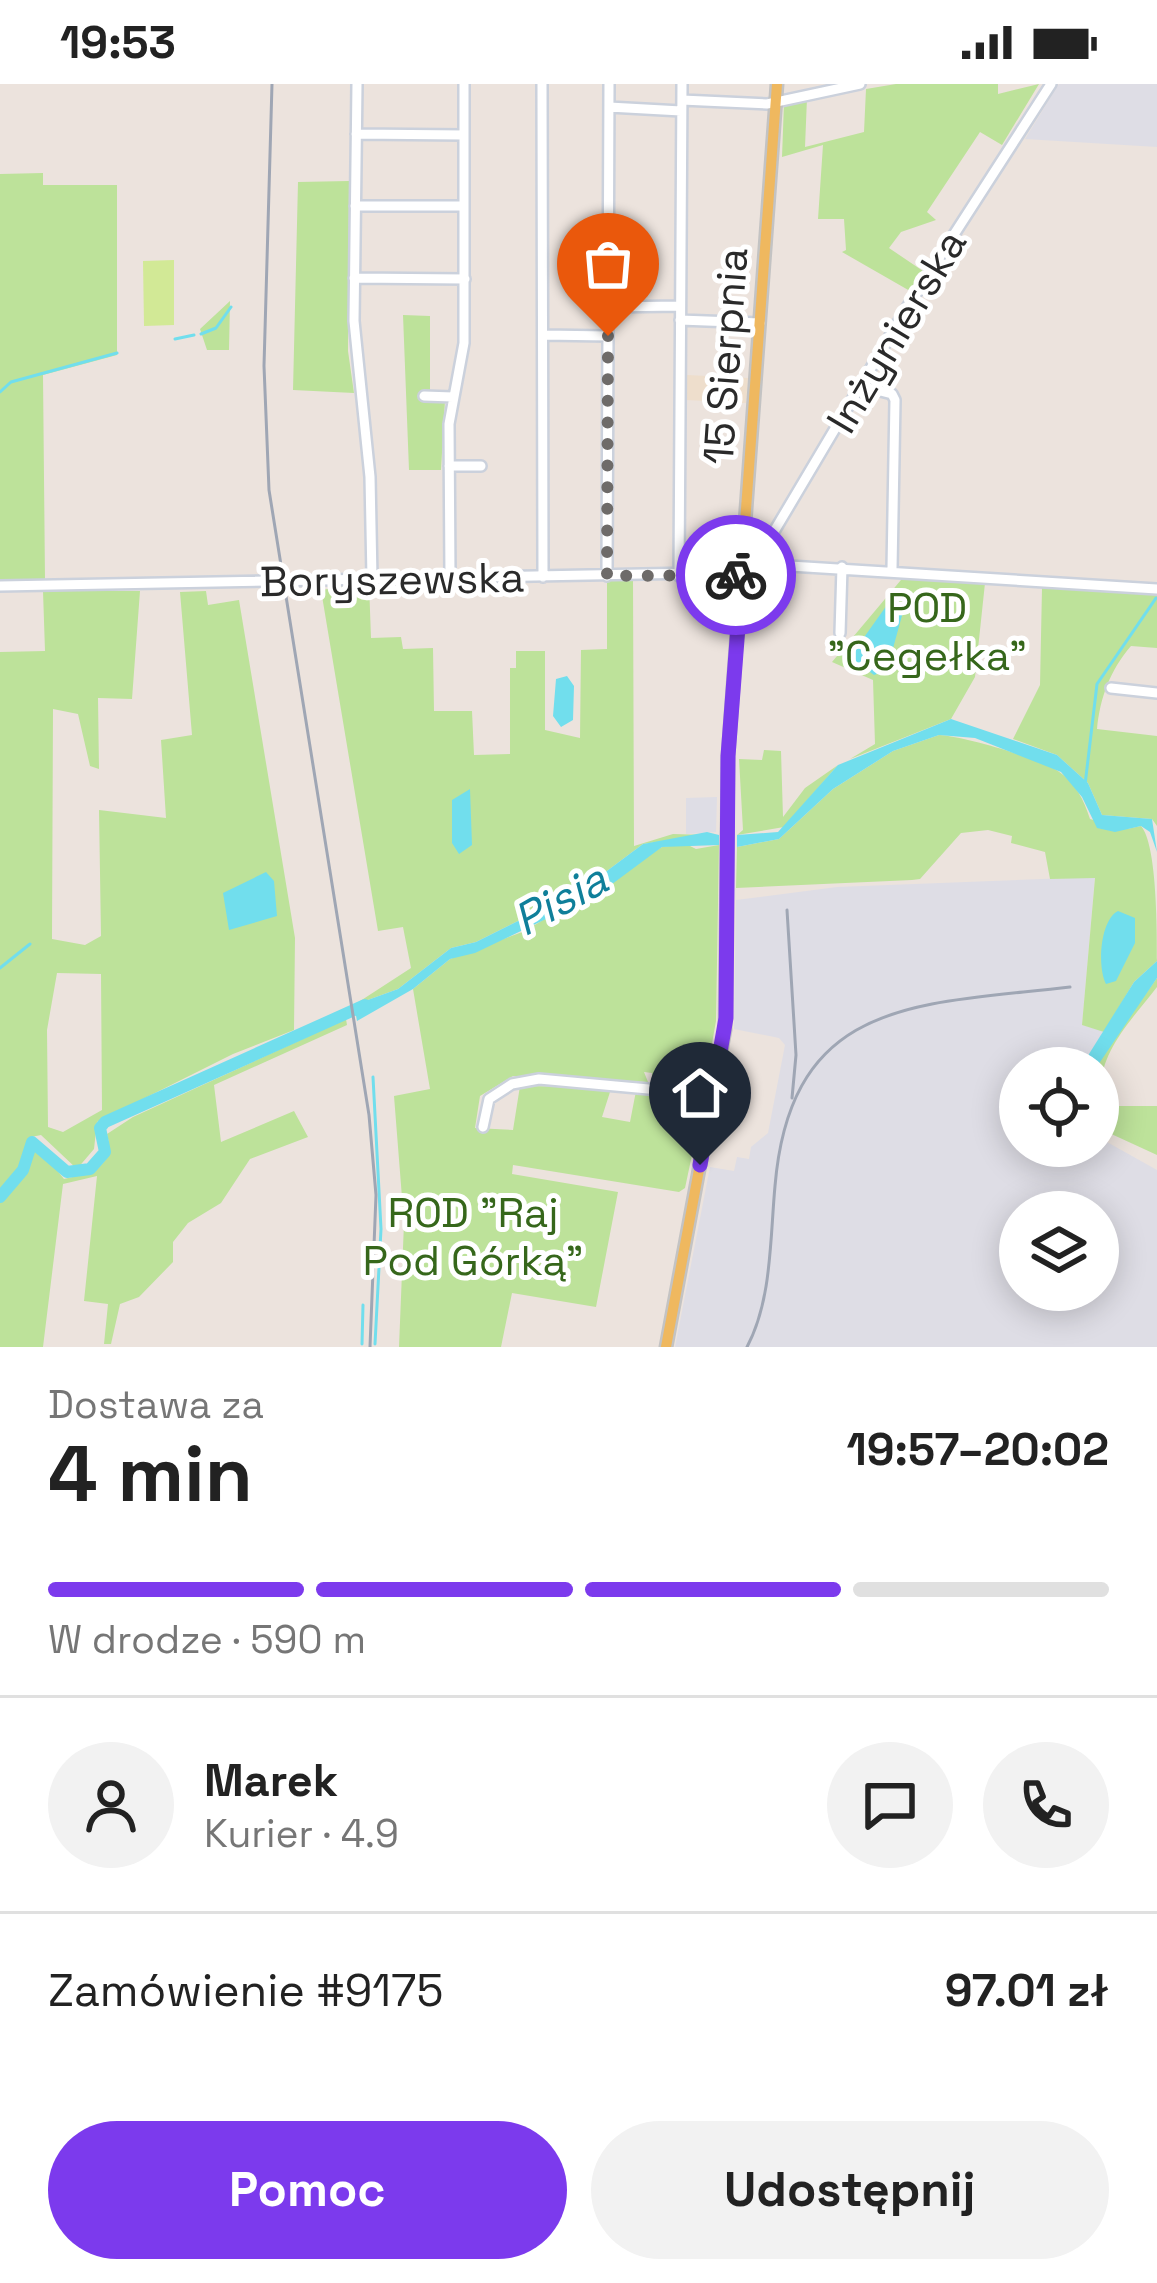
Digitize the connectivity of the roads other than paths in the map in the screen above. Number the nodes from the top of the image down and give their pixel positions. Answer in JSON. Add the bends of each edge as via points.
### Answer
{"nodes":[{"id":1,"x":357,"y":84,"type":"edge"},
{"id":2,"x":464,"y":84,"type":"edge"},
{"id":3,"x":542,"y":84,"type":"edge"},
{"id":4,"x":609,"y":84,"type":"edge"},
{"id":5,"x":682,"y":84,"type":"edge"},
{"id":6,"x":777,"y":84,"type":"edge"},
{"id":7,"x":860,"y":84,"type":"edge"},
{"id":8,"x":1052,"y":84,"type":"edge"},
{"id":9,"x":776,"y":103,"type":"junction"},
{"id":10,"x":681,"y":106,"type":"junction"},
{"id":11,"x":609,"y":107,"type":"junction"},
{"id":12,"x":356,"y":134,"type":"junction"},
{"id":13,"x":464,"y":135,"type":"junction"},
{"id":14,"x":355,"y":206,"type":"junction"},
{"id":15,"x":464,"y":206,"type":"junction"},
{"id":16,"x":354,"y":278,"type":"junction"},
{"id":17,"x":465,"y":279,"type":"junction"},
{"id":18,"x":608,"y":307,"type":"junction"},
{"id":19,"x":680,"y":307,"type":"junction"},
{"id":20,"x":680,"y":320,"type":"junction"},
{"id":21,"x":760,"y":323,"type":"junction"},
{"id":22,"x":543,"y":335,"type":"junction"},
{"id":23,"x":608,"y":336,"type":"junction"},
{"id":24,"x":860,"y":386,"type":"junction"},
{"id":25,"x":424,"y":396,"type":"dead end"},
{"id":26,"x":453,"y":397,"type":"junction"},
{"id":27,"x":449,"y":466,"type":"junction"},
{"id":28,"x":481,"y":466,"type":"dead end"},
{"id":29,"x":759,"y":564,"type":"junction"},
{"id":30,"x":842,"y":567,"type":"junction"},
{"id":31,"x":892,"y":569,"type":"junction"},
{"id":32,"x":742,"y":575,"type":"junction"},
{"id":33,"x":607,"y":576,"type":"junction"},
{"id":34,"x":679,"y":576,"type":"junction"},
{"id":35,"x":450,"y":577,"type":"junction"},
{"id":36,"x":543,"y":577,"type":"junction"},
{"id":37,"x":372,"y":578,"type":"junction"},
{"id":38,"x":0,"y":586,"type":"edge"},
{"id":39,"x":1157,"y":589,"type":"edge"},
{"id":40,"x":840,"y":633,"type":"dead end"},
{"id":41,"x":1111,"y":688,"type":"dead end"},
{"id":42,"x":1157,"y":693,"type":"edge"},
{"id":43,"x":714,"y":1095,"type":"junction"},
{"id":44,"x":483,"y":1127,"type":"dead end"},
{"id":45,"x":666,"y":1347,"type":"edge"}],
"edges":[{"from":1,"to":12,"type":"street"},
{"from":2,"to":13,"type":"street"},
{"from":3,"to":22,"type":"street"},
{"from":4,"to":11,"type":"street"},
{"from":5,"to":10,"type":"street"},
{"from":6,"to":9,"type":"main road","name":"15 Sierpnia"},
{"from":7,"to":9,"type":"street"},
{"from":8,"to":24,"type":"street","name":"Inżynierska"},
{"from":9,"to":10,"type":"street"},
{"from":9,"to":21,"type":"main road","name":"15 Sierpnia"},
{"from":10,"to":11,"type":"street"},
{"from":10,"to":19,"type":"street"},
{"from":11,"to":18,"type":"street"},
{"from":12,"to":13,"type":"street"},
{"from":12,"to":14,"type":"street"},
{"from":13,"to":15,"type":"street"},
{"from":14,"to":15,"type":"street"},
{"from":14,"to":16,"type":"street"},
{"from":15,"to":17,"type":"street"},
{"from":16,"to":17,"type":"street"},
{"from":16,"to":37,"type":"street"},
{"from":17,"to":26,"type":"street"},
{"from":18,"to":19,"type":"street"},
{"from":18,"to":23,"type":"street"},
{"from":19,"to":20,"type":"street"},
{"from":20,"to":21,"type":"street"},
{"from":20,"to":34,"type":"street"},
{"from":21,"to":32,"type":"main road","name":"15 Sierpnia"},
{"from":22,"to":23,"type":"street"},
{"from":22,"to":36,"type":"street"},
{"from":23,"to":33,"type":"street"},
{"from":24,"to":29,"type":"street","name":"Inżynierska"},
{"from":24,"to":31,"type":"street","via":[[894,397]]},
{"from":25,"to":26,"type":"street"},
{"from":26,"to":27,"type":"street"},
{"from":27,"to":28,"type":"street"},
{"from":27,"to":35,"type":"street"},
{"from":29,"to":30,"type":"street"},
{"from":29,"to":32,"type":"street","name":"Inżynierska"},
{"from":30,"to":31,"type":"street"},
{"from":30,"to":40,"type":"street"},
{"from":31,"to":39,"type":"street"},
{"from":32,"to":34,"type":"street","name":"Boryszewska"},
{"from":32,"to":43,"type":"main road","name":"15 Sierpnia","via":[[726,1018]]},
{"from":33,"to":34,"type":"street","name":"Boryszewska"},
{"from":33,"to":36,"type":"street","name":"Boryszewska"},
{"from":35,"to":36,"type":"street","name":"Boryszewska"},
{"from":35,"to":37,"type":"street","name":"Boryszewska"},
{"from":37,"to":38,"type":"street","name":"Boryszewska"},
{"from":41,"to":42,"type":"street"},
{"from":43,"to":44,"type":"street","via":[[522,1080],[489,1099]]},
{"from":43,"to":45,"type":"main road","name":"15 Sierpnia"}]}
